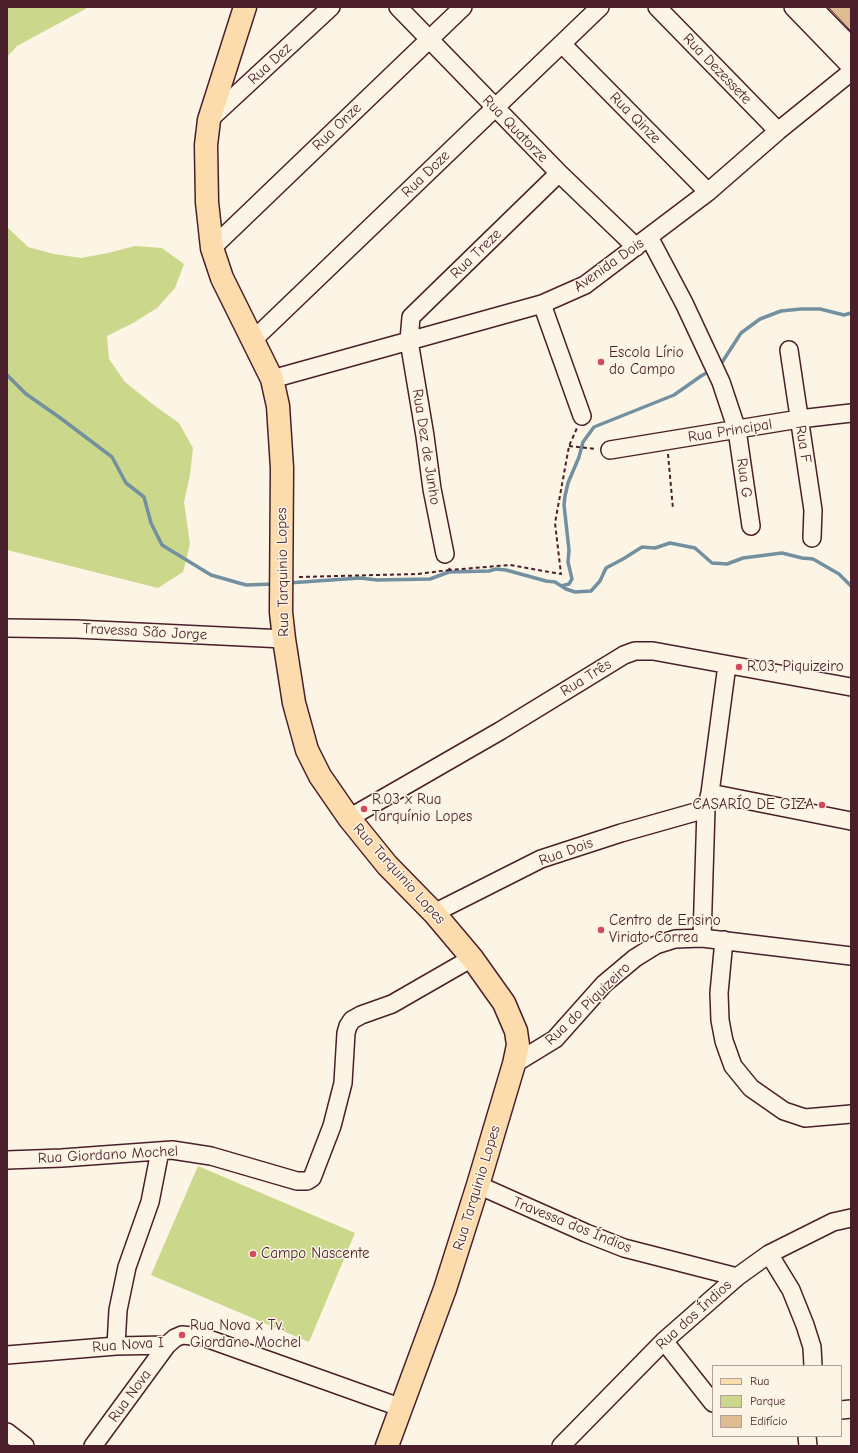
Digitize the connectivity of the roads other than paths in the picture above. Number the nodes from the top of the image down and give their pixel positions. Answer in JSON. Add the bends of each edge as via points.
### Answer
{"nodes":[{"id":1,"x":245,"y":7,"type":"edge"},
{"id":2,"x":331,"y":7,"type":"edge"},
{"id":3,"x":398,"y":7,"type":"edge"},
{"id":4,"x":463,"y":7,"type":"edge"},
{"id":5,"x":600,"y":7,"type":"edge"},
{"id":6,"x":657,"y":7,"type":"edge"},
{"id":7,"x":794,"y":7,"type":"edge"},
{"id":8,"x":813,"y":7,"type":"edge"},
{"id":9,"x":429,"y":39,"type":"junction"},
{"id":10,"x":562,"y":44,"type":"junction"},
{"id":11,"x":851,"y":46,"type":"edge"},
{"id":12,"x":850,"y":77,"type":"edge"},
{"id":13,"x":495,"y":108,"type":"junction"},
{"id":14,"x":209,"y":120,"type":"junction"},
{"id":15,"x":778,"y":131,"type":"junction"},
{"id":16,"x":558,"y":173,"type":"junction"},
{"id":17,"x":708,"y":192,"type":"junction"},
{"id":18,"x":643,"y":242,"type":"junction"},
{"id":19,"x":212,"y":248,"type":"junction"},
{"id":20,"x":542,"y":304,"type":"junction"},
{"id":21,"x":253,"y":340,"type":"junction"},
{"id":22,"x":408,"y":341,"type":"junction"},
{"id":23,"x":788,"y":350,"type":"dead end"},
{"id":24,"x":715,"y":370,"type":"joint"},
{"id":25,"x":272,"y":379,"type":"junction"},
{"id":26,"x":851,"y":413,"type":"edge"},
{"id":27,"x":582,"y":416,"type":"road end"},
{"id":28,"x":799,"y":419,"type":"junction"},
{"id":29,"x":737,"y":430,"type":"junction"},
{"id":30,"x":610,"y":450,"type":"dead end"},
{"id":31,"x":751,"y":526,"type":"dead end"},
{"id":32,"x":812,"y":538,"type":"dead end"},
{"id":33,"x":445,"y":554,"type":"road end"},
{"id":34,"x":7,"y":628,"type":"edge"},
{"id":35,"x":284,"y":639,"type":"junction"},
{"id":36,"x":727,"y":665,"type":"junction"},
{"id":37,"x":851,"y":687,"type":"edge"},
{"id":38,"x":710,"y":793,"type":"junction"},
{"id":39,"x":706,"y":810,"type":"junction"},
{"id":40,"x":349,"y":818,"type":"junction"},
{"id":41,"x":851,"y":821,"type":"edge"},
{"id":42,"x":434,"y":913,"type":"junction"},
{"id":43,"x":702,"y":938,"type":"junction"},
{"id":44,"x":724,"y":940,"type":"junction"},
{"id":45,"x":851,"y":956,"type":"edge"},
{"id":46,"x":472,"y":958,"type":"junction"},
{"id":47,"x":514,"y":1064,"type":"junction"},
{"id":48,"x":851,"y":1115,"type":"edge"},
{"id":49,"x":160,"y":1151,"type":"junction"},
{"id":50,"x":7,"y":1160,"type":"edge"},
{"id":51,"x":478,"y":1185,"type":"junction"},
{"id":52,"x":851,"y":1218,"type":"edge"},
{"id":53,"x":769,"y":1254,"type":"junction"},
{"id":54,"x":737,"y":1277,"type":"junction"},
{"id":55,"x":167,"y":1345,"type":"junction"},
{"id":56,"x":667,"y":1345,"type":"junction"},
{"id":57,"x":116,"y":1346,"type":"junction"},
{"id":58,"x":7,"y":1354,"type":"edge"},
{"id":59,"x":813,"y":1365,"type":"edge"},
{"id":60,"x":712,"y":1402,"type":"edge"},
{"id":61,"x":402,"y":1408,"type":"junction"},
{"id":62,"x":7,"y":1432,"type":"edge"},
{"id":63,"x":25,"y":1446,"type":"edge"},
{"id":64,"x":93,"y":1446,"type":"edge"},
{"id":65,"x":387,"y":1446,"type":"edge"},
{"id":66,"x":561,"y":1446,"type":"edge"}],
"edges":[{"from":1,"to":14,"type":"main road","name":"Rua Tarquinio Lopes"},
{"from":2,"to":14,"type":"street","name":"Rua Dez"},
{"from":3,"to":9,"type":"street","name":"Rua Quatorze"},
{"from":4,"to":9,"type":"street","name":"Rua Onze"},
{"from":5,"to":10,"type":"street","name":"Rua Doze"},
{"from":6,"to":15,"type":"street","name":"Rua Dezessete"},
{"from":7,"to":12,"type":"street"},
{"from":8,"to":11,"type":"street"},
{"from":9,"to":13,"type":"street","name":"Rua Quatorze"},
{"from":9,"to":19,"type":"street","name":"Rua Onze"},
{"from":10,"to":13,"type":"street","name":"Rua Doze"},
{"from":10,"to":17,"type":"street","name":"Rua Qinze"},
{"from":12,"to":15,"type":"street","name":"Avenida Dois"},
{"from":13,"to":16,"type":"street","name":"Rua Quatorze"},
{"from":13,"to":21,"type":"street","name":"Rua Doze"},
{"from":14,"to":19,"type":"main road","name":"Rua Tarquinio Lopes","via":[[206,145]]},
{"from":15,"to":17,"type":"street","name":"Avenida Dois"},
{"from":16,"to":18,"type":"street","name":"Rua Quatorze"},
{"from":16,"to":22,"type":"street","name":"Rua Treze","via":[[411,317]]},
{"from":17,"to":18,"type":"street","name":"Avenida Dois"},
{"from":18,"to":20,"type":"street","name":"Avenida Dois","via":[[585,285]]},
{"from":18,"to":24,"type":"street","name":"Rua Quatorze","via":[[684,303]]},
{"from":19,"to":21,"type":"main road","name":"Rua Tarquinio Lopes","via":[[222,278]]},
{"from":20,"to":22,"type":"street","name":"Avenida Dois"},
{"from":20,"to":27,"type":"street"},
{"from":21,"to":25,"type":"main road","name":"Rua Tarquinio Lopes"},
{"from":22,"to":25,"type":"street","name":"Avenida Dois"},
{"from":22,"to":33,"type":"street","name":"Rua Dez de Junho"},
{"from":23,"to":28,"type":"street","name":"Rua F"},
{"from":24,"to":29,"type":"street","name":"Rua G"},
{"from":25,"to":35,"type":"main road","name":"Rua Tarquinio Lopes","via":[[278,406],[282,461]]},
{"from":26,"to":28,"type":"street","name":"Rua Principal"},
{"from":28,"to":29,"type":"street","name":"Rua Principal"},
{"from":28,"to":32,"type":"street","name":"Rua F","via":[[813,510]]},
{"from":29,"to":30,"type":"street","name":"Rua Principal"},
{"from":29,"to":31,"type":"street","name":"Rua G"},
{"from":34,"to":35,"type":"street","name":"Travessa São Jorge"},
{"from":35,"to":40,"type":"main road","name":"Rua Tarquinio Lopes","via":[[294,703],[307,750],[320,776]]},
{"from":36,"to":37,"type":"street","name":"Rua Três"},
{"from":36,"to":38,"type":"street"},
{"from":36,"to":40,"type":"street","name":"Rua Três","via":[[649,650],[624,655],[500,731]]},
{"from":38,"to":39,"type":"street"},
{"from":38,"to":41,"type":"street"},
{"from":39,"to":42,"type":"street","name":"Rua Dois","via":[[621,833],[542,859]]},
{"from":39,"to":43,"type":"street"},
{"from":40,"to":42,"type":"main road","name":"Rua Tarquinio Lopes","via":[[387,865]]},
{"from":42,"to":46,"type":"main road","name":"Rua Tarquinio Lopes"},
{"from":43,"to":44,"type":"street","name":"Rua do Piquizeiro"},
{"from":43,"to":47,"type":"street","name":"Rua do Piquizeiro","via":[[675,939],[656,945],[635,958],[604,984],[555,1039]]},
{"from":44,"to":45,"type":"street","name":"Rua do Piquizeiro"},
{"from":44,"to":48,"type":"street","via":[[719,993],[720,1020],[733,1066],[751,1088],[784,1111],[805,1118]]},
{"from":46,"to":47,"type":"main road","name":"Rua Tarquinio Lopes","via":[[504,1003],[511,1018],[518,1045]]},
{"from":46,"to":49,"type":"street","name":"Rua Giordano Mochel","via":[[392,1004],[352,1020],[346,1034],[343,1083],[332,1126],[312,1178],[297,1181],[211,1156],[172,1150]]},
{"from":47,"to":51,"type":"main road","name":"Rua Tarquinio Lopes"},
{"from":49,"to":50,"type":"street","name":"Rua Giordano Mochel"},
{"from":49,"to":57,"type":"street","via":[[150,1202],[127,1267],[118,1310]]},
{"from":51,"to":54,"type":"street","name":"Travessa dos Índios","via":[[624,1248]]},
{"from":51,"to":61,"type":"main road","name":"Rua Tarquinio Lopes","via":[[445,1289]]},
{"from":52,"to":53,"type":"street","name":"Rua dos Índios","via":[[833,1222]]},
{"from":53,"to":54,"type":"street","name":"Rua dos Índios"},
{"from":53,"to":59,"type":"street","via":[[791,1290],[805,1325],[812,1347]]},
{"from":54,"to":56,"type":"street","name":"Rua dos Índios"},
{"from":55,"to":57,"type":"street","name":"Rua Nova I"},
{"from":55,"to":61,"type":"street","name":"Rua Nova I","via":[[182,1336],[203,1337]]},
{"from":55,"to":64,"type":"street","name":"Rua Nova"},
{"from":56,"to":60,"type":"street"},
{"from":56,"to":66,"type":"street","name":"Rua dos Índios"},
{"from":57,"to":58,"type":"street","name":"Rua Nova I"},
{"from":61,"to":65,"type":"main road","name":"Rua Tarquinio Lopes"},
{"from":62,"to":63,"type":"street"}]}
